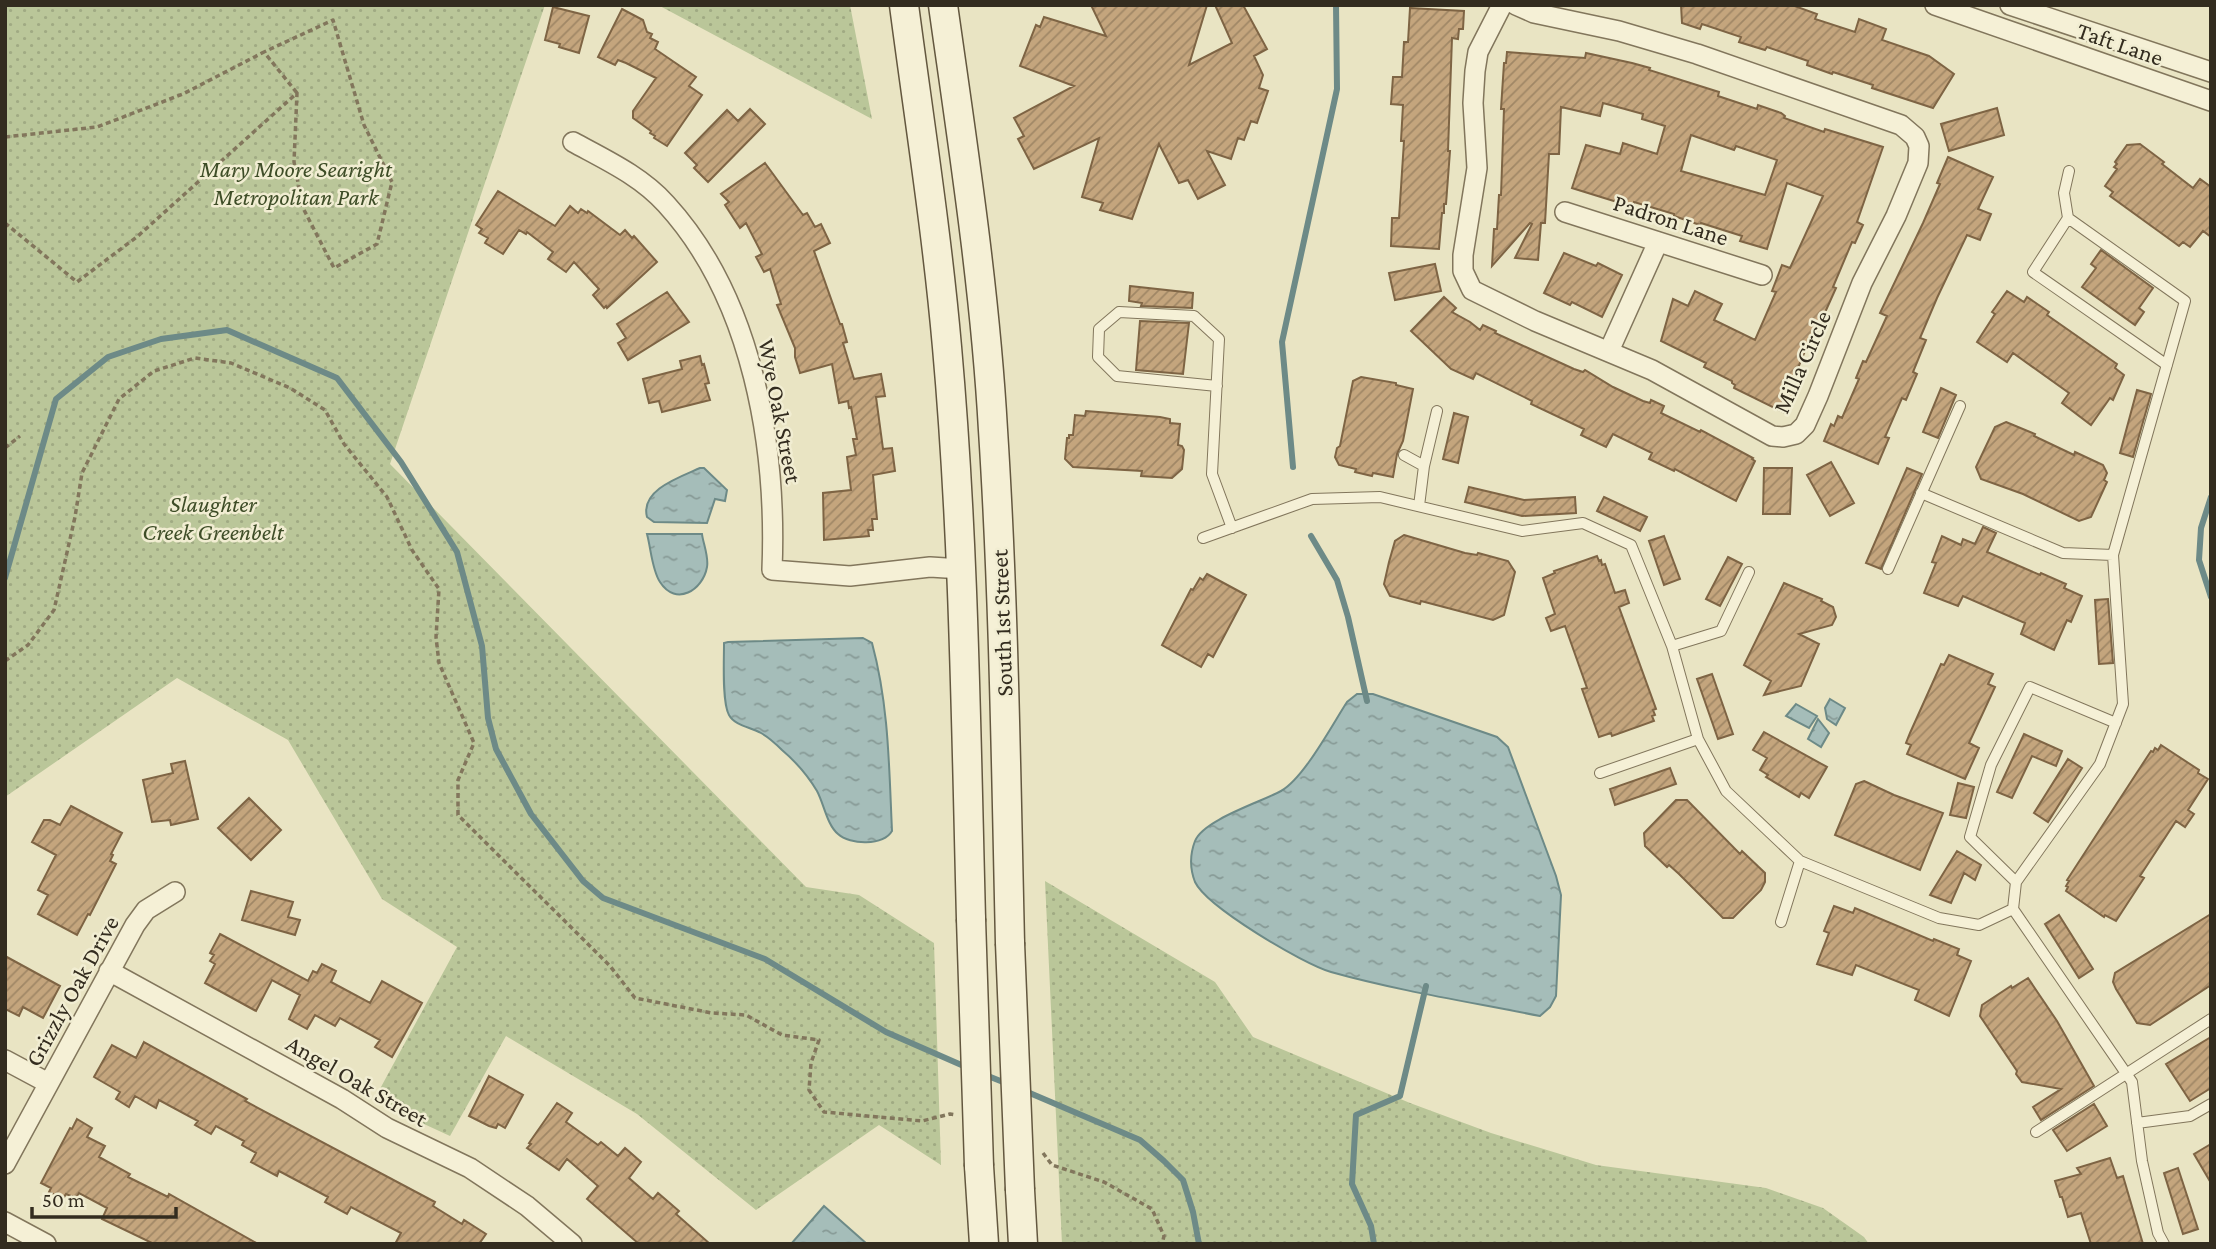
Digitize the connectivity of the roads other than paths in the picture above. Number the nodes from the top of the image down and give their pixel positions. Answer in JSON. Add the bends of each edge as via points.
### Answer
{"nodes":[{"id":1,"x":904,"y":5,"type":"edge"},
{"id":2,"x":943,"y":5,"type":"edge"},
{"id":3,"x":1502,"y":5,"type":"edge"},
{"id":4,"x":1516,"y":5,"type":"edge"},
{"id":5,"x":1935,"y":5,"type":"edge"},
{"id":6,"x":2010,"y":5,"type":"edge"},
{"id":7,"x":2211,"y":72,"type":"edge"},
{"id":8,"x":2211,"y":101,"type":"edge"},
{"id":9,"x":573,"y":142,"type":"dead end"},
{"id":10,"x":2069,"y":171,"type":"dead end"},
{"id":11,"x":1565,"y":212,"type":"dead end"},
{"id":12,"x":2068,"y":218,"type":"junction"},
{"id":13,"x":1658,"y":242,"type":"junction"},
{"id":14,"x":1762,"y":275,"type":"dead end"},
{"id":15,"x":1609,"y":351,"type":"junction"},
{"id":16,"x":2167,"y":365,"type":"junction"},
{"id":17,"x":1217,"y":386,"type":"junction"},
{"id":18,"x":1960,"y":406,"type":"dead end"},
{"id":19,"x":1437,"y":411,"type":"dead end"},
{"id":20,"x":1404,"y":455,"type":"dead end"},
{"id":21,"x":1424,"y":466,"type":"junction"},
{"id":22,"x":1921,"y":493,"type":"junction"},
{"id":23,"x":1419,"y":506,"type":"junction"},
{"id":24,"x":1232,"y":528,"type":"junction"},
{"id":25,"x":1203,"y":538,"type":"dead end"},
{"id":26,"x":2113,"y":555,"type":"junction"},
{"id":27,"x":962,"y":569,"type":"junction"},
{"id":28,"x":1888,"y":569,"type":"dead end"},
{"id":29,"x":1749,"y":572,"type":"dead end"},
{"id":30,"x":1000,"y":575,"type":"junction"},
{"id":31,"x":1672,"y":646,"type":"junction"},
{"id":32,"x":2116,"y":723,"type":"junction"},
{"id":33,"x":1698,"y":739,"type":"junction"},
{"id":34,"x":1600,"y":773,"type":"dead end"},
{"id":35,"x":1800,"y":861,"type":"junction"},
{"id":36,"x":2017,"y":882,"type":"junction"},
{"id":37,"x":175,"y":892,"type":"dead end"},
{"id":38,"x":2012,"y":909,"type":"junction"},
{"id":39,"x":1781,"y":922,"type":"dead end"},
{"id":40,"x":109,"y":971,"type":"junction"},
{"id":41,"x":2211,"y":1019,"type":"edge"},
{"id":42,"x":5,"y":1060,"type":"edge"},
{"id":43,"x":2127,"y":1074,"type":"junction"},
{"id":44,"x":48,"y":1083,"type":"junction"},
{"id":45,"x":2211,"y":1104,"type":"edge"},
{"id":46,"x":2137,"y":1123,"type":"junction"},
{"id":47,"x":2036,"y":1132,"type":"dead end"},
{"id":48,"x":5,"y":1164,"type":"edge"},
{"id":49,"x":5,"y":1222,"type":"edge"},
{"id":50,"x":46,"y":1244,"type":"edge"},
{"id":51,"x":572,"y":1244,"type":"edge"},
{"id":52,"x":984,"y":1244,"type":"edge"},
{"id":53,"x":1023,"y":1244,"type":"edge"},
{"id":54,"x":2164,"y":1244,"type":"edge"}],
"edges":[{"from":1,"to":27,"type":"main road","name":"South 1st Street","via":[[946,332]]},
{"from":2,"to":30,"type":"main road","name":"South 1st Street","via":[[980,278]]},
{"from":3,"to":15,"type":"street","name":"Milla Circle","via":[[1478,52],[1475,71],[1477,168],[1463,271],[1472,290],[1480,295]]},
{"from":4,"to":15,"type":"street","name":"Milla Circle","via":[[1697,54],[1901,125],[1919,146],[1918,163],[1862,283],[1805,425],[1796,434],[1772,436]]},
{"from":5,"to":8,"type":"street","name":"Taft Lane"},
{"from":6,"to":7,"type":"street","name":"Taft Lane"},
{"from":9,"to":27,"type":"street","name":"Wye Oak Street","via":[[629,172],[665,203],[718,276],[747,352],[758,398],[772,491],[772,570],[850,576],[930,567]]},
{"from":10,"to":12,"type":"lane","via":[[2064,193]]},
{"from":11,"to":13,"type":"street","name":"Padron Lane"},
{"from":12,"to":16,"type":"lane","via":[[2185,301]]},
{"from":12,"to":16,"type":"lane","via":[[2033,272]]},
{"from":13,"to":14,"type":"street","name":"Padron Lane"},
{"from":13,"to":15,"type":"street"},
{"from":16,"to":26,"type":"lane"},
{"from":17,"to":17,"type":"lane","via":[[1219,339],[1194,316],[1119,312],[1099,329],[1098,357],[1117,376]]},
{"from":17,"to":24,"type":"lane","via":[[1212,474]]},
{"from":18,"to":22,"type":"lane"},
{"from":19,"to":21,"type":"lane"},
{"from":20,"to":21,"type":"lane"},
{"from":21,"to":23,"type":"lane"},
{"from":22,"to":26,"type":"lane","via":[[2063,553]]},
{"from":22,"to":28,"type":"lane"},
{"from":23,"to":24,"type":"lane","via":[[1380,497],[1312,499]]},
{"from":23,"to":31,"type":"lane","via":[[1522,531],[1583,523],[1631,545]]},
{"from":24,"to":25,"type":"lane"},
{"from":26,"to":32,"type":"lane","via":[[2123,704]]},
{"from":27,"to":30,"type":"main road"},
{"from":27,"to":52,"type":"main road","name":"South 1st Street","bridge":true},
{"from":29,"to":31,"type":"lane","via":[[1721,631]]},
{"from":30,"to":53,"type":"main road","name":"South 1st Street","bridge":true},
{"from":31,"to":33,"type":"lane"},
{"from":32,"to":36,"type":"lane","via":[[2100,764]]},
{"from":32,"to":36,"type":"lane","via":[[2029,687],[1991,765],[1970,837]]},
{"from":33,"to":34,"type":"lane"},
{"from":33,"to":35,"type":"lane","via":[[1726,792]]},
{"from":35,"to":38,"type":"lane","via":[[1939,918],[1979,925]]},
{"from":35,"to":39,"type":"lane"},
{"from":36,"to":38,"type":"lane"},
{"from":37,"to":40,"type":"street","name":"Grizzly Oak Drive","via":[[146,910]]},
{"from":38,"to":43,"type":"lane"},
{"from":40,"to":44,"type":"street","name":"Grizzly Oak Drive"},
{"from":40,"to":51,"type":"street","name":"Angel Oak Street","via":[[387,1128],[470,1168],[527,1206]]},
{"from":41,"to":43,"type":"lane"},
{"from":42,"to":44,"type":"street"},
{"from":43,"to":46,"type":"lane"},
{"from":43,"to":47,"type":"lane"},
{"from":44,"to":48,"type":"street","name":"Grizzly Oak Drive"},
{"from":45,"to":46,"type":"lane","via":[[2190,1116]]},
{"from":46,"to":54,"type":"lane","via":[[2141,1161]]},
{"from":49,"to":50,"type":"street"}]}
